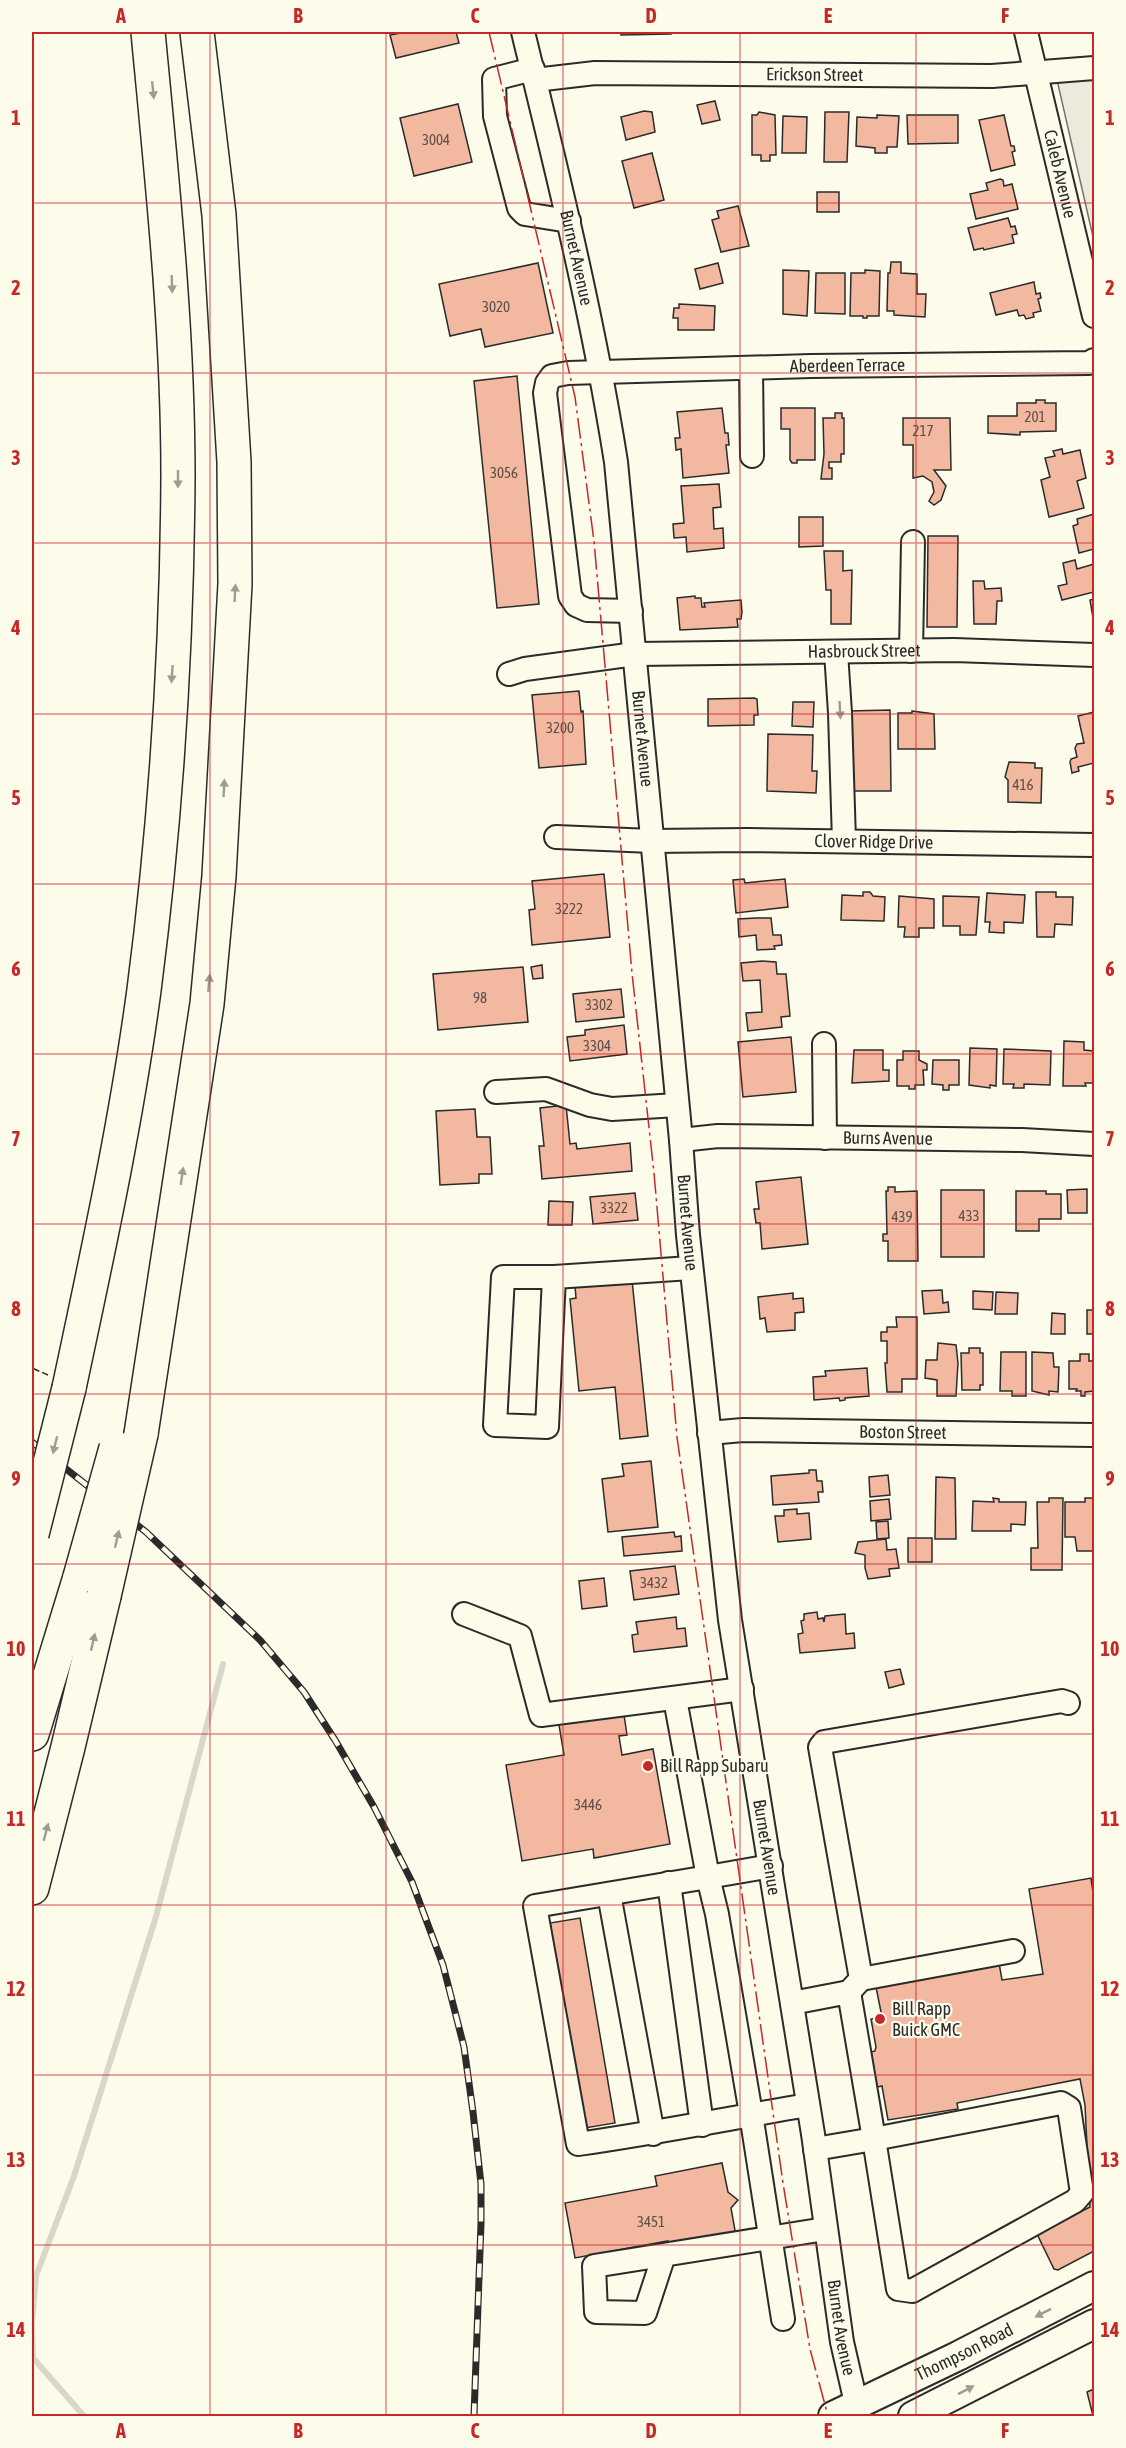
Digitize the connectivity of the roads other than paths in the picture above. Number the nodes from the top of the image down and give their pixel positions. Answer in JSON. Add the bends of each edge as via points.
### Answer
{"nodes":[{"id":1,"x":148,"y":32,"type":"edge"},
{"id":2,"x":196,"y":32,"type":"edge"},
{"id":3,"x":524,"y":32,"type":"edge"},
{"id":4,"x":1026,"y":32,"type":"edge"},
{"id":5,"x":1095,"y":68,"type":"edge"},
{"id":6,"x":534,"y":74,"type":"junction"},
{"id":7,"x":1037,"y":74,"type":"junction"},
{"id":8,"x":570,"y":222,"type":"junction"},
{"id":9,"x":1095,"y":316,"type":"edge"},
{"id":10,"x":1095,"y":360,"type":"edge"},
{"id":11,"x":751,"y":368,"type":"junction"},
{"id":12,"x":602,"y":373,"type":"junction"},
{"id":13,"x":752,"y":456,"type":"dead end"},
{"id":14,"x":913,"y":542,"type":"dead end"},
{"id":15,"x":631,"y":611,"type":"junction"},
{"id":16,"x":911,"y":651,"type":"junction"},
{"id":17,"x":836,"y":652,"type":"junction"},
{"id":18,"x":635,"y":654,"type":"junction"},
{"id":19,"x":1095,"y":655,"type":"edge"},
{"id":20,"x":509,"y":674,"type":"dead end"},
{"id":21,"x":556,"y":837,"type":"dead end"},
{"id":22,"x":652,"y":841,"type":"junction"},
{"id":23,"x":844,"y":841,"type":"junction"},
{"id":24,"x":1095,"y":845,"type":"edge"},
{"id":25,"x":824,"y":1044,"type":"dead end"},
{"id":26,"x":496,"y":1092,"type":"dead end"},
{"id":27,"x":677,"y":1105,"type":"junction"},
{"id":28,"x":825,"y":1138,"type":"junction"},
{"id":29,"x":681,"y":1140,"type":"junction"},
{"id":30,"x":1095,"y":1144,"type":"edge"},
{"id":31,"x":691,"y":1269,"type":"junction"},
{"id":32,"x":554,"y":1277,"type":"junction"},
{"id":33,"x":709,"y":1433,"type":"junction"},
{"id":34,"x":1095,"y":1435,"type":"edge"},
{"id":35,"x":32,"y":1534,"type":"edge"},
{"id":36,"x":92,"y":1586,"type":"junction"},
{"id":37,"x":464,"y":1614,"type":"dead end"},
{"id":38,"x":742,"y":1689,"type":"junction"},
{"id":39,"x":675,"y":1699,"type":"junction"},
{"id":40,"x":1068,"y":1703,"type":"dead end"},
{"id":41,"x":32,"y":1734,"type":"edge"},
{"id":42,"x":771,"y":1866,"type":"junction"},
{"id":43,"x":708,"y":1878,"type":"junction"},
{"id":44,"x":669,"y":1883,"type":"junction"},
{"id":45,"x":32,"y":1888,"type":"edge"},
{"id":46,"x":609,"y":1894,"type":"junction"},
{"id":47,"x":1013,"y":1951,"type":"dead end"},
{"id":48,"x":855,"y":1986,"type":"junction"},
{"id":49,"x":792,"y":2003,"type":"junction"},
{"id":50,"x":808,"y":2105,"type":"junction"},
{"id":51,"x":751,"y":2114,"type":"junction"},
{"id":52,"x":702,"y":2125,"type":"junction"},
{"id":53,"x":653,"y":2134,"type":"junction"},
{"id":54,"x":873,"y":2139,"type":"junction"},
{"id":55,"x":815,"y":2149,"type":"junction"},
{"id":56,"x":825,"y":2229,"type":"junction"},
{"id":57,"x":771,"y":2238,"type":"junction"},
{"id":58,"x":664,"y":2255,"type":"dead end"},
{"id":59,"x":1095,"y":2286,"type":"edge"},
{"id":60,"x":783,"y":2319,"type":"dead end"},
{"id":61,"x":1095,"y":2324,"type":"edge"},
{"id":62,"x":850,"y":2413,"type":"edge"},
{"id":63,"x":913,"y":2416,"type":"edge"}],
"edges":[{"from":1,"to":35,"type":"highway","one_way":true,"bridge":true,"via":[[171,272],[178,474],[174,642],[162,820],[144,991],[117,1161],[69,1388]]},
{"from":36,"to":2,"type":"highway","one_way":true,"bridge":true,"via":[[131,1431],[173,1233],[207,1004],[220,865],[235,584],[234,462],[219,215]]},
{"from":3,"to":6,"type":"street","name":"Burnet Avenue"},
{"from":4,"to":7,"type":"street","name":"Caleb Avenue"},
{"from":5,"to":7,"type":"street","name":"Erickson Street"},
{"from":6,"to":7,"type":"street","name":"Erickson Street"},
{"from":6,"to":8,"type":"street","name":"Burnet Avenue"},
{"from":6,"to":8,"type":"street","name":"Erickson Street","via":[[494,79],[495,116],[519,208],[525,214]]},
{"from":7,"to":9,"type":"street","name":"Caleb Avenue"},
{"from":8,"to":12,"type":"street","name":"Burnet Avenue"},
{"from":10,"to":11,"type":"street","name":"Aberdeen Terrace"},
{"from":11,"to":12,"type":"street","name":"Aberdeen Terrace"},
{"from":11,"to":13,"type":"street"},
{"from":12,"to":15,"type":"street","name":"Burnet Avenue","via":[[616,462]]},
{"from":12,"to":15,"type":"street","name":"Aberdeen Terrace","via":[[552,376],[545,393],[570,596],[576,605],[587,610]]},
{"from":14,"to":16,"type":"street"},
{"from":15,"to":18,"type":"street","name":"Burnet Avenue"},
{"from":16,"to":17,"type":"street","name":"Hasbrouck Street"},
{"from":16,"to":19,"type":"street","name":"Hasbrouck Street"},
{"from":17,"to":18,"type":"street","name":"Hasbrouck Street"},
{"from":17,"to":23,"type":"street","one_way":true},
{"from":18,"to":20,"type":"street","name":"Hasbrouck Street"},
{"from":18,"to":22,"type":"street","name":"Burnet Avenue"},
{"from":21,"to":22,"type":"street","name":"Clover Ridge Drive"},
{"from":22,"to":23,"type":"street","name":"Clover Ridge Drive"},
{"from":22,"to":27,"type":"street","name":"Burnet Avenue"},
{"from":23,"to":24,"type":"street","name":"Clover Ridge Drive"},
{"from":25,"to":28,"type":"street"},
{"from":26,"to":27,"type":"street","via":[[546,1089],[612,1109]]},
{"from":27,"to":29,"type":"street","name":"Burnet Avenue"},
{"from":28,"to":29,"type":"street","name":"Burns Avenue","via":[[718,1136]]},
{"from":28,"to":30,"type":"street","name":"Burns Avenue"},
{"from":29,"to":31,"type":"street","name":"Burnet Avenue"},
{"from":31,"to":32,"type":"street"},
{"from":31,"to":33,"type":"street","name":"Burnet Avenue"},
{"from":32,"to":32,"type":"street","via":[[503,1276],[495,1425],[547,1427]]},
{"from":33,"to":34,"type":"street","name":"Boston Street","via":[[743,1430]]},
{"from":33,"to":38,"type":"street","name":"Burnet Avenue","via":[[730,1620]]},
{"from":36,"to":41,"type":"highway"},
{"from":45,"to":36,"type":"highway","one_way":true,"via":[[68,1747]]},
{"from":37,"to":39,"type":"street","via":[[520,1636],[541,1715]]},
{"from":38,"to":39,"type":"street"},
{"from":38,"to":42,"type":"street","name":"Burnet Avenue"},
{"from":39,"to":43,"type":"street"},
{"from":40,"to":48,"type":"street","via":[[824,1742],[820,1747]]},
{"from":42,"to":43,"type":"street"},
{"from":42,"to":49,"type":"street","name":"Burnet Avenue"},
{"from":43,"to":44,"type":"street"},
{"from":43,"to":51,"type":"street"},
{"from":44,"to":46,"type":"street"},
{"from":44,"to":52,"type":"street"},
{"from":46,"to":53,"type":"street"},
{"from":46,"to":53,"type":"street","via":[[535,1906],[578,2144]]},
{"from":47,"to":48,"type":"street"},
{"from":48,"to":49,"type":"street"},
{"from":48,"to":54,"type":"street"},
{"from":49,"to":50,"type":"street","name":"Burnet Avenue"},
{"from":50,"to":51,"type":"street"},
{"from":50,"to":55,"type":"street","name":"Burnet Avenue"},
{"from":51,"to":52,"type":"street"},
{"from":51,"to":57,"type":"street"},
{"from":52,"to":53,"type":"street"},
{"from":54,"to":54,"type":"street","via":[[898,2289],[912,2291],[1075,2202],[1082,2193],[1069,2108],[1061,2103]]},
{"from":54,"to":55,"type":"street"},
{"from":55,"to":56,"type":"street","name":"Burnet Avenue"},
{"from":56,"to":57,"type":"street"},
{"from":56,"to":62,"type":"street","name":"Burnet Avenue"},
{"from":57,"to":58,"type":"street"},
{"from":57,"to":60,"type":"street"},
{"from":59,"to":62,"type":"main road","name":"Thompson Road","one_way":true},
{"from":63,"to":61,"type":"main road","name":"Thompson Road","one_way":true}]}
